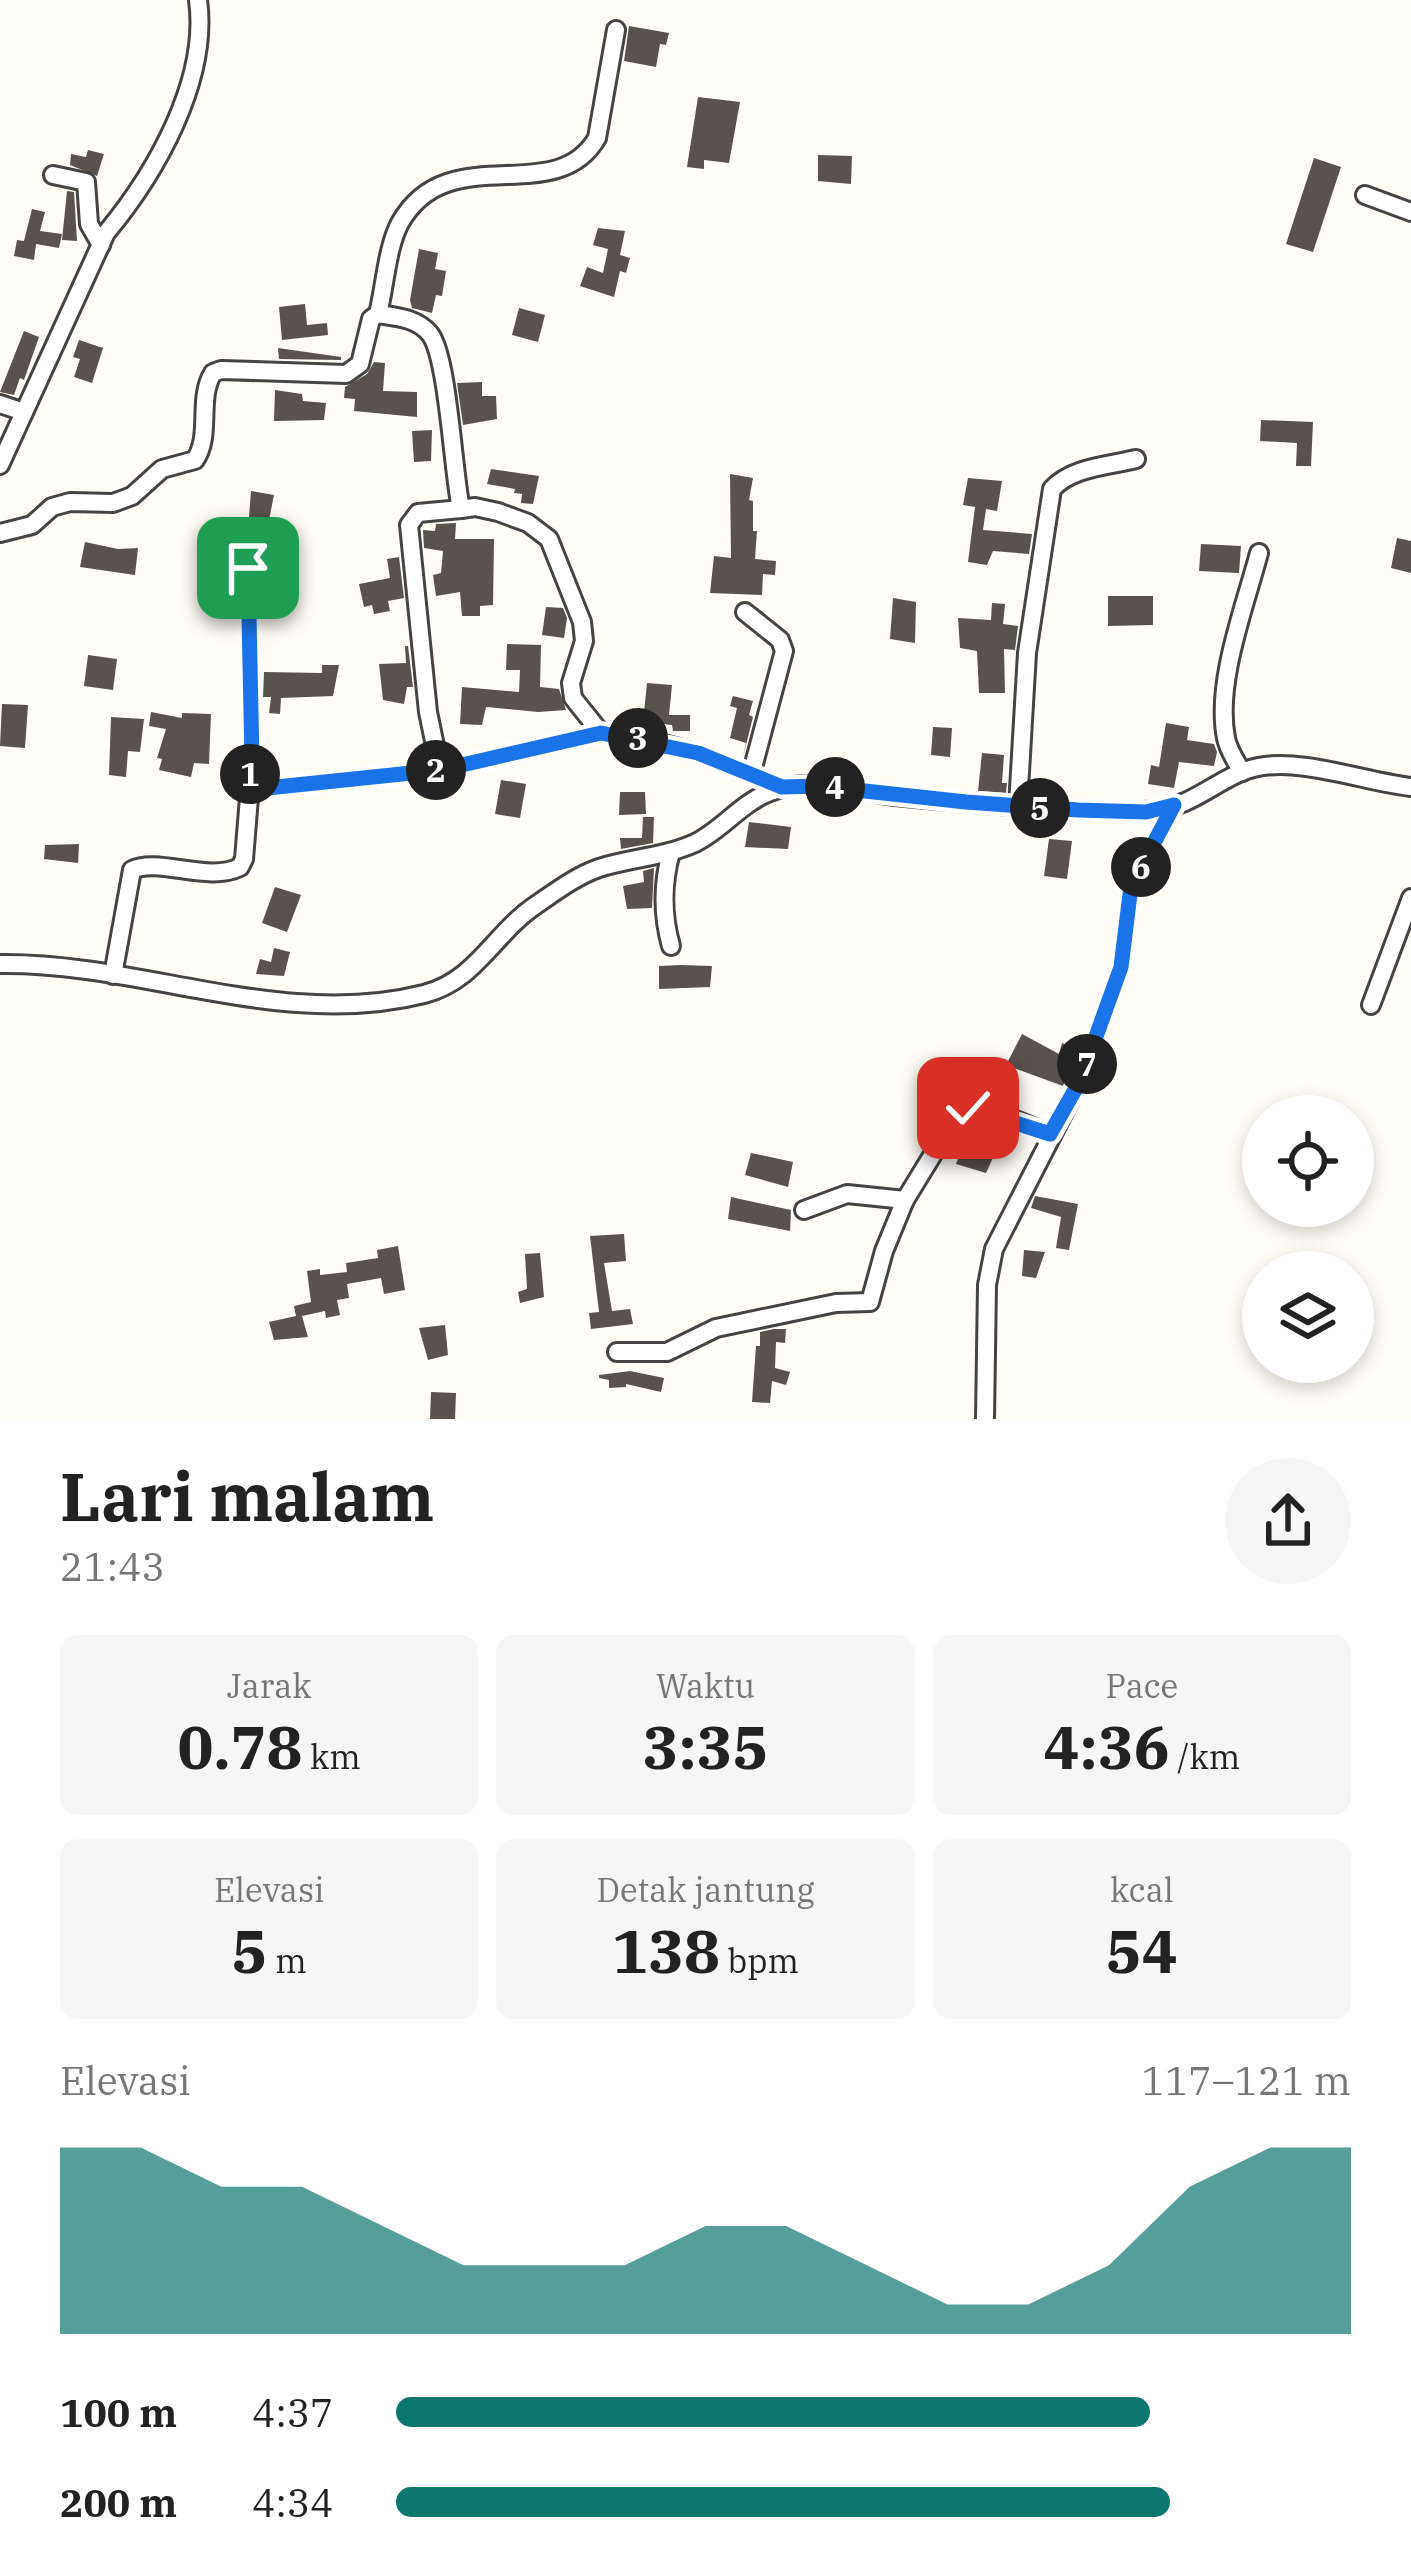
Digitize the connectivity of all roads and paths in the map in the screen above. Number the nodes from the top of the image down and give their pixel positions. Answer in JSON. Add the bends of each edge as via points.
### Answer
{"nodes":[{"id":1,"x":198,"y":0,"type":"edge"},
{"id":2,"x":616,"y":30,"type":"dead end"},
{"id":3,"x":52,"y":176,"type":"dead end"},
{"id":4,"x":1365,"y":196,"type":"dead end"},
{"id":5,"x":1411,"y":212,"type":"edge"},
{"id":6,"x":100,"y":245,"type":"junction"},
{"id":7,"x":378,"y":314,"type":"junction"},
{"id":8,"x":0,"y":404,"type":"edge"},
{"id":9,"x":24,"y":412,"type":"junction"},
{"id":10,"x":1136,"y":459,"type":"dead end"},
{"id":11,"x":0,"y":465,"type":"edge"},
{"id":12,"x":460,"y":509,"type":"junction"},
{"id":13,"x":0,"y":533,"type":"edge"},
{"id":14,"x":1259,"y":553,"type":"dead end"},
{"id":15,"x":248,"y":568,"type":"dead end"},
{"id":16,"x":745,"y":612,"type":"dead end"},
{"id":17,"x":601,"y":733,"type":"junction"},
{"id":18,"x":440,"y":770,"type":"junction"},
{"id":19,"x":1241,"y":772,"type":"junction"},
{"id":20,"x":751,"y":775,"type":"junction"},
{"id":21,"x":782,"y":787,"type":"junction"},
{"id":22,"x":1411,"y":787,"type":"edge"},
{"id":23,"x":248,"y":790,"type":"junction"},
{"id":24,"x":1174,"y":805,"type":"junction"},
{"id":25,"x":1018,"y":806,"type":"junction"},
{"id":26,"x":670,"y":852,"type":"junction"},
{"id":27,"x":1411,"y":898,"type":"edge"},
{"id":28,"x":671,"y":946,"type":"dead end"},
{"id":29,"x":0,"y":964,"type":"edge"},
{"id":30,"x":113,"y":975,"type":"junction"},
{"id":31,"x":1371,"y":1006,"type":"dead end"},
{"id":32,"x":1050,"y":1134,"type":"junction"},
{"id":33,"x":905,"y":1200,"type":"junction"},
{"id":34,"x":804,"y":1210,"type":"dead end"},
{"id":35,"x":617,"y":1352,"type":"dead end"},
{"id":36,"x":985,"y":1419,"type":"edge"}],
"edges":[{"from":1,"to":6,"type":"street","via":[[197,58],[167,141]]},
{"from":2,"to":7,"type":"street","via":[[591,148],[533,175],[471,174],[423,195],[398,226]]},
{"from":3,"to":6,"type":"street","via":[[86,182],[89,224]]},
{"from":4,"to":5,"type":"street"},
{"from":6,"to":9,"type":"street"},
{"from":7,"to":12,"type":"street","via":[[410,319],[439,355]]},
{"from":7,"to":13,"type":"street","via":[[355,370],[221,370],[206,387],[194,460],[162,469],[132,496],[52,507],[32,525]]},
{"from":8,"to":9,"type":"street"},
{"from":9,"to":11,"type":"street"},
{"from":10,"to":25,"type":"street","via":[[1078,472],[1052,489],[1027,653]]},
{"from":12,"to":17,"type":"street","via":[[498,512],[549,539],[582,622],[573,698]]},
{"from":12,"to":18,"type":"street","via":[[418,513],[409,525]]},
{"from":14,"to":19,"type":"street","via":[[1230,660],[1228,745]]},
{"from":15,"to":23,"type":"street"},
{"from":16,"to":20,"type":"street","via":[[784,651]]},
{"from":17,"to":18,"type":"street"},
{"from":17,"to":20,"type":"street","via":[[698,753]]},
{"from":18,"to":23,"type":"street"},
{"from":19,"to":22,"type":"street","via":[[1287,765]]},
{"from":19,"to":24,"type":"street"},
{"from":20,"to":21,"type":"street"},
{"from":21,"to":25,"type":"street"},
{"from":21,"to":26,"type":"street"},
{"from":23,"to":30,"type":"street","via":[[244,860],[234,871],[132,870]]},
{"from":24,"to":25,"type":"street","via":[[1146,812]]},
{"from":24,"to":32,"type":"street","via":[[1131,886],[1115,985],[1080,1081]]},
{"from":26,"to":28,"type":"street","via":[[664,919]]},
{"from":26,"to":30,"type":"street","via":[[579,878],[530,909],[471,970],[423,994],[317,1005]]},
{"from":27,"to":31,"type":"street"},
{"from":29,"to":30,"type":"street"},
{"from":32,"to":33,"type":"street","via":[[968,1108]]},
{"from":32,"to":36,"type":"street","via":[[989,1268]]},
{"from":33,"to":34,"type":"street","via":[[848,1194]]},
{"from":33,"to":35,"type":"street","via":[[870,1302],[716,1328],[668,1352]]}]}
